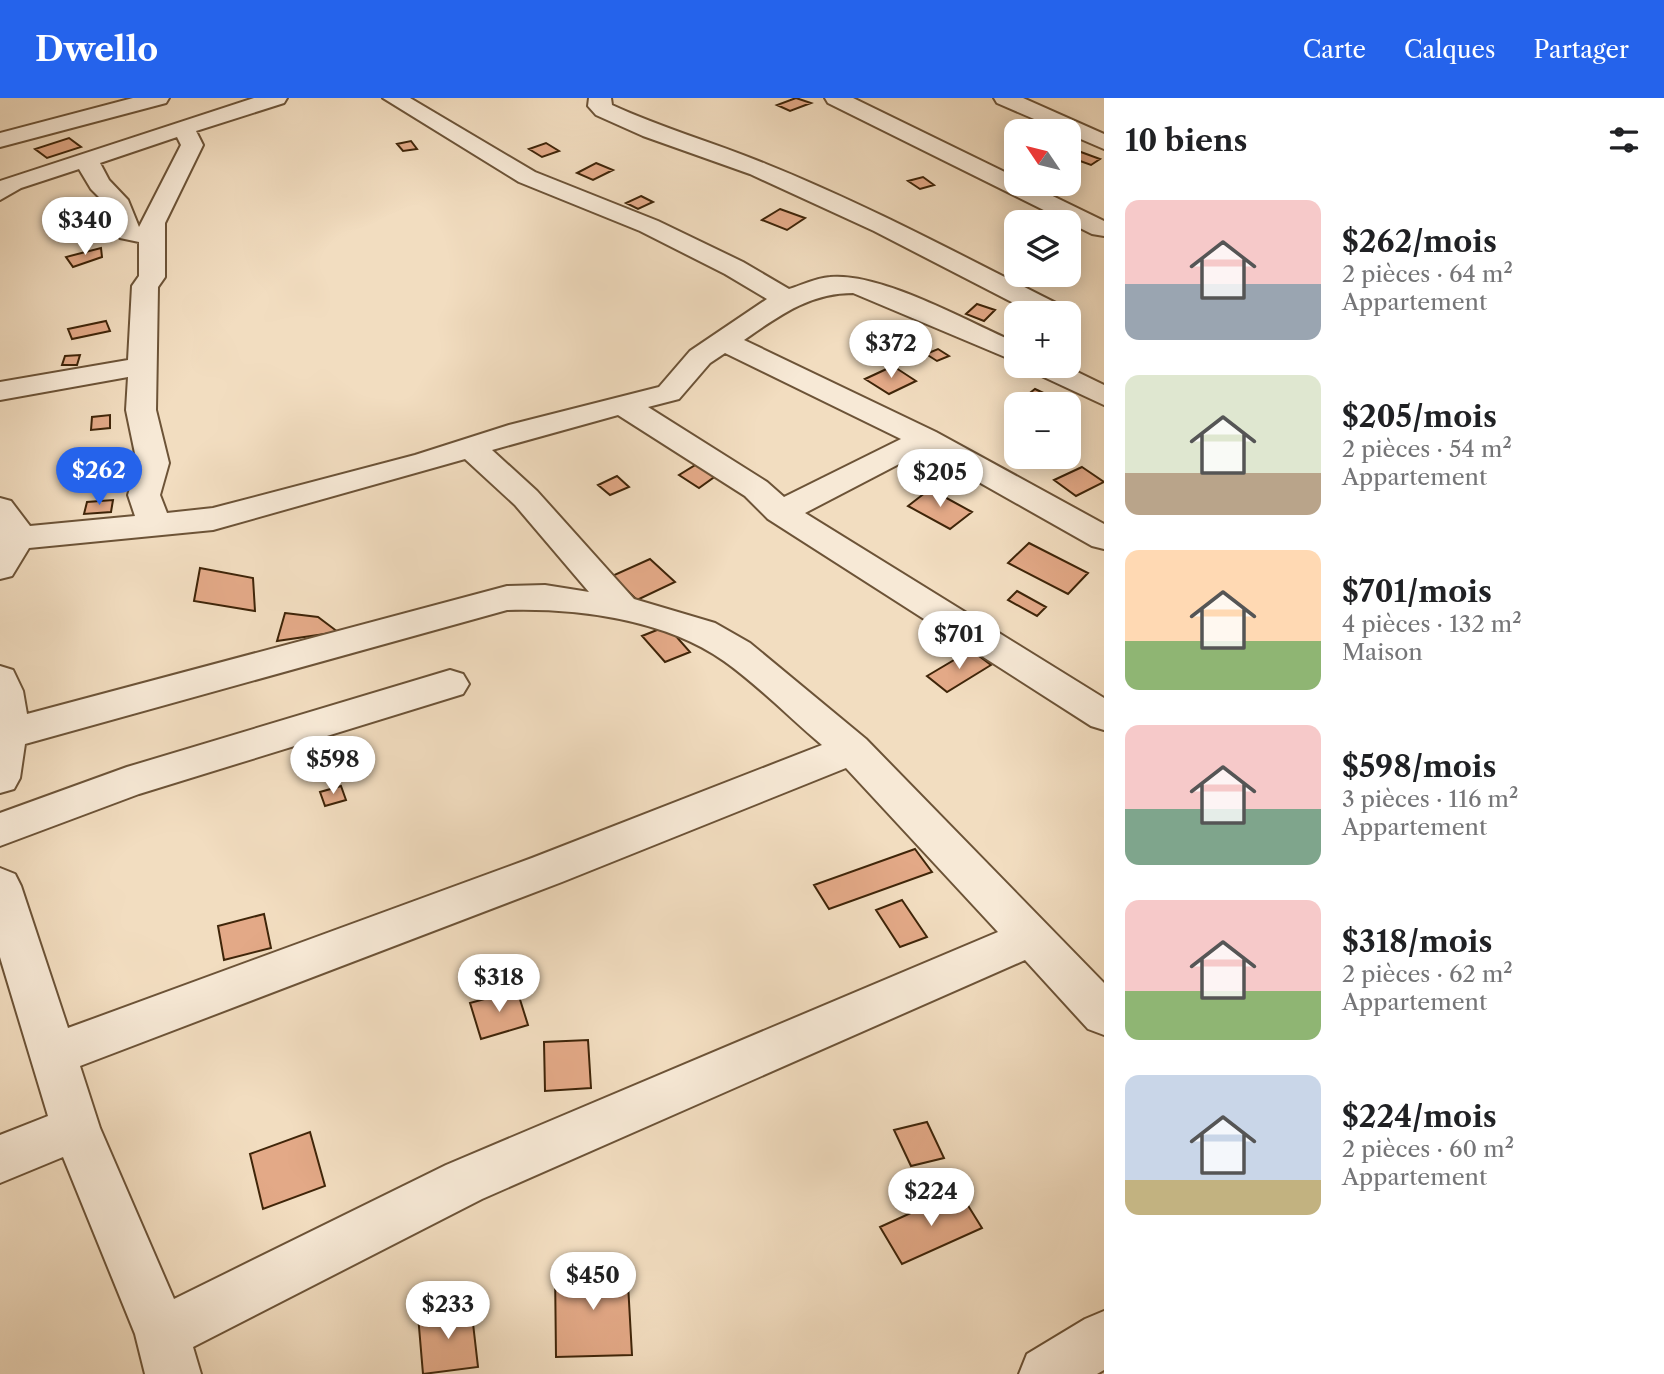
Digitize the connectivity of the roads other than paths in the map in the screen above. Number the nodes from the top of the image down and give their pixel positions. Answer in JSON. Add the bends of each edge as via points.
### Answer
{"nodes":[{"id":1,"x":158,"y":98,"type":"edge"},
{"id":2,"x":276,"y":98,"type":"edge"},
{"id":3,"x":394,"y":98,"type":"edge"},
{"id":4,"x":600,"y":98,"type":"edge"},
{"id":5,"x":836,"y":98,"type":"edge"},
{"id":6,"x":1005,"y":98,"type":"edge"},
{"id":7,"x":181,"y":129,"type":"junction"},
{"id":8,"x":0,"y":140,"type":"edge"},
{"id":9,"x":1104,"y":142,"type":"edge"},
{"id":10,"x":86,"y":159,"type":"junction"},
{"id":11,"x":0,"y":193,"type":"edge"},
{"id":12,"x":1101,"y":229,"type":"dead end"},
{"id":13,"x":151,"y":237,"type":"junction"},
{"id":14,"x":786,"y":299,"type":"junction"},
{"id":15,"x":1030,"y":301,"type":"edge"},
{"id":16,"x":725,"y":342,"type":"junction"},
{"id":17,"x":1004,"y":348,"type":"edge"},
{"id":18,"x":142,"y":366,"type":"junction"},
{"id":19,"x":1070,"y":378,"type":"edge"},
{"id":20,"x":0,"y":391,"type":"edge"},
{"id":21,"x":1104,"y":396,"type":"edge"},
{"id":22,"x":623,"y":405,"type":"junction"},
{"id":23,"x":925,"y":439,"type":"junction"},
{"id":24,"x":472,"y":449,"type":"junction"},
{"id":25,"x":0,"y":508,"type":"edge"},
{"id":26,"x":780,"y":512,"type":"junction"},
{"id":27,"x":154,"y":524,"type":"junction"},
{"id":28,"x":10,"y":538,"type":"edge"},
{"id":29,"x":1104,"y":538,"type":"edge"},
{"id":30,"x":0,"y":568,"type":"edge"},
{"id":31,"x":622,"y":608,"type":"junction"},
{"id":32,"x":0,"y":678,"type":"edge"},
{"id":33,"x":450,"y":684,"type":"dead end"},
{"id":34,"x":1104,"y":716,"type":"edge"},
{"id":35,"x":7,"y":734,"type":"junction"},
{"id":36,"x":852,"y":749,"type":"junction"},
{"id":37,"x":0,"y":778,"type":"edge"},
{"id":38,"x":0,"y":830,"type":"edge"},
{"id":39,"x":0,"y":886,"type":"edge"},
{"id":40,"x":1030,"y":939,"type":"junction"},
{"id":41,"x":1104,"y":1014,"type":"edge"},
{"id":42,"x":54,"y":1054,"type":"junction"},
{"id":43,"x":76,"y":1128,"type":"junction"},
{"id":44,"x":0,"y":1158,"type":"edge"},
{"id":45,"x":1104,"y":1338,"type":"edge"},
{"id":46,"x":167,"y":1354,"type":"edge"},
{"id":47,"x":1047,"y":1374,"type":"edge"}],
"edges":[{"from":1,"to":8,"type":"street"},
{"from":2,"to":7,"type":"street"},
{"from":3,"to":14,"type":"street","via":[[527,177],[649,226]]},
{"from":4,"to":15,"type":"street","via":[[604,110],[767,173]]},
{"from":5,"to":12,"type":"street"},
{"from":6,"to":9,"type":"street"},
{"from":7,"to":10,"type":"street"},
{"from":7,"to":13,"type":"street","via":[[192,145],[152,223]]},
{"from":10,"to":11,"type":"street","via":[[13,183]]},
{"from":10,"to":13,"type":"street","via":[[99,184],[116,200],[129,233]]},
{"from":13,"to":18,"type":"street","via":[[152,277],[145,286]]},
{"from":14,"to":16,"type":"street"},
{"from":14,"to":17,"type":"street","via":[[830,285],[865,287]]},
{"from":16,"to":22,"type":"street","via":[[695,362],[669,393]]},
{"from":16,"to":23,"type":"street"},
{"from":18,"to":20,"type":"street"},
{"from":18,"to":27,"type":"street","via":[[141,410],[153,463],[144,495]]},
{"from":19,"to":21,"type":"street"},
{"from":22,"to":24,"type":"street","via":[[520,431]]},
{"from":22,"to":26,"type":"street","via":[[756,489]]},
{"from":23,"to":26,"type":"street"},
{"from":23,"to":29,"type":"street"},
{"from":24,"to":27,"type":"street","via":[[248,511]]},
{"from":24,"to":31,"type":"street","via":[[526,498]]},
{"from":25,"to":28,"type":"street"},
{"from":26,"to":34,"type":"street"},
{"from":27,"to":28,"type":"street"},
{"from":28,"to":30,"type":"street"},
{"from":31,"to":35,"type":"street","via":[[545,597],[507,598]]},
{"from":31,"to":36,"type":"street","via":[[702,632],[737,652]]},
{"from":32,"to":35,"type":"street","via":[[7,694]]},
{"from":33,"to":38,"type":"street","via":[[127,782]]},
{"from":35,"to":37,"type":"street"},
{"from":36,"to":40,"type":"street"},
{"from":36,"to":42,"type":"street","via":[[547,870]]},
{"from":39,"to":42,"type":"street"},
{"from":40,"to":41,"type":"street","via":[[1061,965]]},
{"from":40,"to":46,"type":"street","via":[[464,1182]]},
{"from":42,"to":43,"type":"street"},
{"from":43,"to":44,"type":"street"},
{"from":43,"to":46,"type":"street"},
{"from":45,"to":47,"type":"street"}]}
